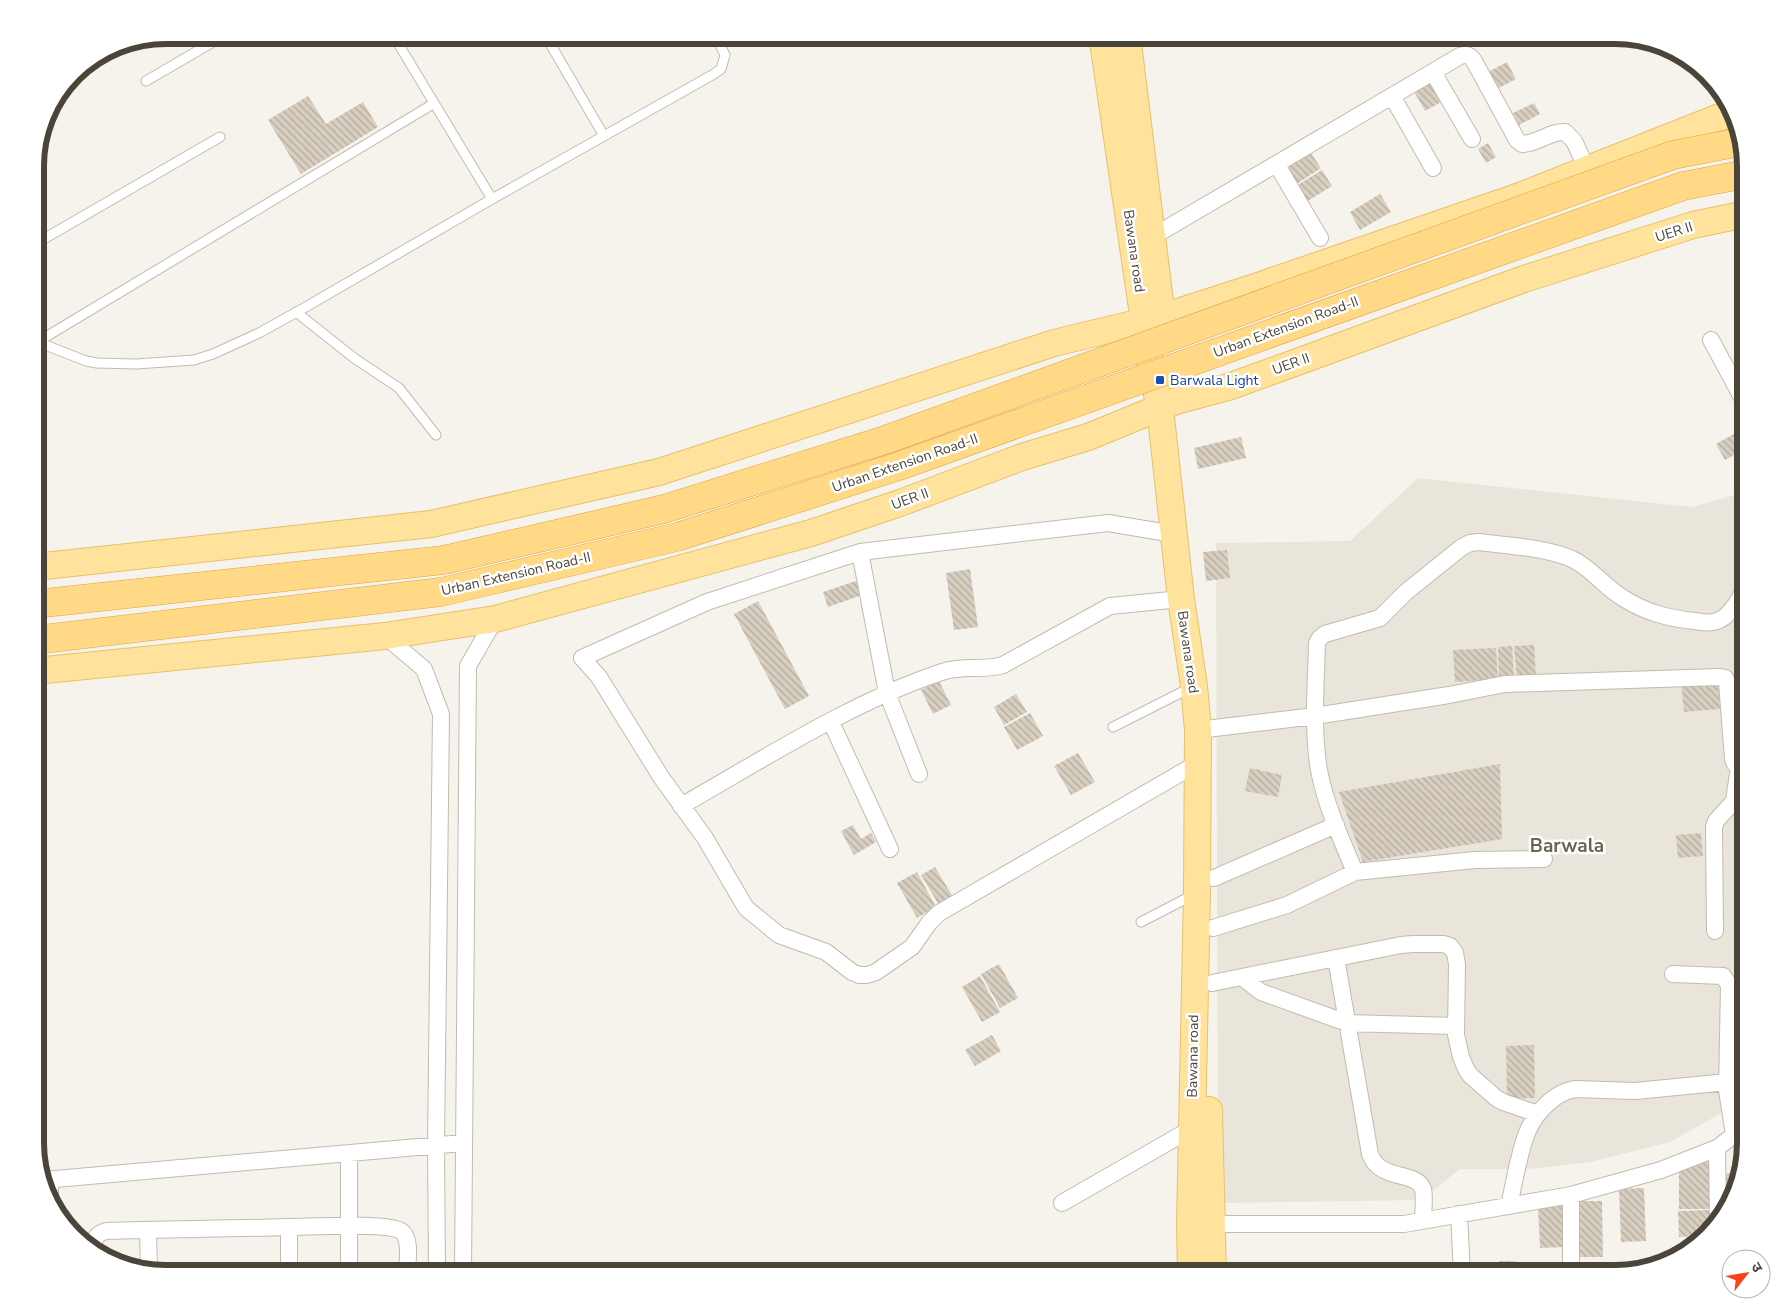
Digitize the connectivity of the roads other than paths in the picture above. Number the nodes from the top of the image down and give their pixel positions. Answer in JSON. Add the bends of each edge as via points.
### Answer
{"nodes":[{"id":1,"x":210,"y":44,"type":"edge"},
{"id":2,"x":398,"y":44,"type":"edge"},
{"id":3,"x":550,"y":44,"type":"edge"},
{"id":4,"x":720,"y":44,"type":"edge"},
{"id":5,"x":1104,"y":44,"type":"edge"},
{"id":6,"x":1127,"y":44,"type":"edge"},
{"id":7,"x":1433,"y":72,"type":"junction"},
{"id":8,"x":146,"y":81,"type":"dead end"},
{"id":9,"x":1392,"y":96,"type":"junction"},
{"id":10,"x":433,"y":104,"type":"junction"},
{"id":11,"x":1727,"y":116,"type":"edge"},
{"id":12,"x":604,"y":136,"type":"junction"},
{"id":13,"x":220,"y":137,"type":"dead end"},
{"id":14,"x":1472,"y":139,"type":"dead end"},
{"id":15,"x":1735,"y":143,"type":"edge"},
{"id":16,"x":1277,"y":165,"type":"junction"},
{"id":17,"x":1433,"y":168,"type":"dead end"},
{"id":18,"x":1588,"y":169,"type":"junction"},
{"id":19,"x":1737,"y":176,"type":"edge"},
{"id":20,"x":492,"y":199,"type":"junction"},
{"id":21,"x":1737,"y":216,"type":"edge"},
{"id":22,"x":1152,"y":237,"type":"junction"},
{"id":23,"x":1320,"y":238,"type":"dead end"},
{"id":24,"x":44,"y":239,"type":"edge"},
{"id":25,"x":296,"y":312,"type":"junction"},
{"id":26,"x":1153,"y":319,"type":"junction"},
{"id":27,"x":44,"y":337,"type":"edge"},
{"id":28,"x":1711,"y":340,"type":"dead end"},
{"id":29,"x":44,"y":344,"type":"edge"},
{"id":30,"x":1737,"y":388,"type":"edge"},
{"id":31,"x":1168,"y":404,"type":"junction"},
{"id":32,"x":436,"y":435,"type":"dead end"},
{"id":33,"x":1174,"y":534,"type":"junction"},
{"id":34,"x":860,"y":552,"type":"junction"},
{"id":35,"x":44,"y":566,"type":"edge"},
{"id":36,"x":1181,"y":599,"type":"junction"},
{"id":37,"x":1737,"y":602,"type":"edge"},
{"id":38,"x":44,"y":603,"type":"edge"},
{"id":39,"x":495,"y":619,"type":"junction"},
{"id":40,"x":385,"y":636,"type":"junction"},
{"id":41,"x":44,"y":639,"type":"edge"},
{"id":42,"x":44,"y":670,"type":"edge"},
{"id":43,"x":1194,"y":686,"type":"junction"},
{"id":44,"x":887,"y":693,"type":"junction"},
{"id":45,"x":1315,"y":716,"type":"junction"},
{"id":46,"x":831,"y":722,"type":"junction"},
{"id":47,"x":1113,"y":727,"type":"dead end"},
{"id":48,"x":1206,"y":729,"type":"junction"},
{"id":49,"x":1737,"y":762,"type":"edge"},
{"id":50,"x":1198,"y":763,"type":"junction"},
{"id":51,"x":919,"y":774,"type":"dead end"},
{"id":52,"x":1737,"y":790,"type":"edge"},
{"id":53,"x":681,"y":806,"type":"junction"},
{"id":54,"x":1336,"y":825,"type":"junction"},
{"id":55,"x":890,"y":849,"type":"dead end"},
{"id":56,"x":1544,"y":859,"type":"dead end"},
{"id":57,"x":1355,"y":872,"type":"junction"},
{"id":58,"x":1205,"y":885,"type":"junction"},
{"id":59,"x":1141,"y":922,"type":"dead end"},
{"id":60,"x":1213,"y":928,"type":"junction"},
{"id":61,"x":1715,"y":931,"type":"dead end"},
{"id":62,"x":1336,"y":958,"type":"junction"},
{"id":63,"x":1673,"y":974,"type":"dead end"},
{"id":64,"x":1243,"y":978,"type":"junction"},
{"id":65,"x":1212,"y":983,"type":"junction"},
{"id":66,"x":1346,"y":1023,"type":"junction"},
{"id":67,"x":1456,"y":1026,"type":"junction"},
{"id":68,"x":1728,"y":1082,"type":"junction"},
{"id":69,"x":1538,"y":1114,"type":"junction"},
{"id":70,"x":1737,"y":1124,"type":"edge"},
{"id":71,"x":1191,"y":1130,"type":"junction"},
{"id":72,"x":1737,"y":1135,"type":"edge"},
{"id":73,"x":463,"y":1143,"type":"junction"},
{"id":74,"x":436,"y":1146,"type":"junction"},
{"id":75,"x":1717,"y":1148,"type":"junction"},
{"id":76,"x":349,"y":1153,"type":"junction"},
{"id":77,"x":50,"y":1180,"type":"edge"},
{"id":78,"x":1571,"y":1195,"type":"junction"},
{"id":79,"x":1062,"y":1203,"type":"dead end"},
{"id":80,"x":1509,"y":1206,"type":"junction"},
{"id":81,"x":1718,"y":1209,"type":"edge"},
{"id":82,"x":1459,"y":1214,"type":"junction"},
{"id":83,"x":1423,"y":1220,"type":"junction"},
{"id":84,"x":1200,"y":1224,"type":"junction"},
{"id":85,"x":348,"y":1226,"type":"junction"},
{"id":86,"x":289,"y":1227,"type":"junction"},
{"id":87,"x":148,"y":1230,"type":"junction"},
{"id":88,"x":95,"y":1242,"type":"edge"},
{"id":89,"x":149,"y":1264,"type":"edge"},
{"id":90,"x":289,"y":1265,"type":"edge"},
{"id":91,"x":349,"y":1265,"type":"edge"},
{"id":92,"x":407,"y":1265,"type":"edge"},
{"id":93,"x":437,"y":1265,"type":"edge"},
{"id":94,"x":463,"y":1265,"type":"edge"},
{"id":95,"x":1193,"y":1265,"type":"edge"},
{"id":96,"x":1210,"y":1265,"type":"edge"},
{"id":97,"x":1462,"y":1265,"type":"edge"},
{"id":98,"x":1571,"y":1265,"type":"edge"}],
"edges":[{"from":1,"to":8,"type":"lane"},
{"from":2,"to":10,"type":"lane"},
{"from":3,"to":12,"type":"lane"},
{"from":4,"to":12,"type":"lane","via":[[726,55],[721,69]]},
{"from":5,"to":26,"type":"main road","name":"Bawana road"},
{"from":6,"to":22,"type":"main road","name":"Bawana road"},
{"from":7,"to":9,"type":"street"},
{"from":7,"to":14,"type":"street"},
{"from":7,"to":18,"type":"street","via":[[1460,56],[1470,56],[1517,140],[1530,144],[1565,132],[1574,141]]},
{"from":9,"to":16,"type":"street"},
{"from":9,"to":17,"type":"street"},
{"from":10,"to":20,"type":"lane"},
{"from":10,"to":27,"type":"lane"},
{"from":11,"to":18,"type":"main road"},
{"from":12,"to":20,"type":"lane"},
{"from":13,"to":24,"type":"lane"},
{"from":15,"to":38,"type":"highway","name":"Urban Extension Road-II","bridge":true,"via":[[1673,155],[885,440],[664,509],[444,560]]},
{"from":16,"to":22,"type":"street"},
{"from":16,"to":23,"type":"street"},
{"from":18,"to":26,"type":"main road","via":[[1517,197]]},
{"from":19,"to":41,"type":"highway","name":"Urban Extension Road-II","bridge":true,"via":[[1683,186],[908,463],[677,537],[441,592]]},
{"from":20,"to":25,"type":"lane"},
{"from":21,"to":31,"type":"main road","name":"UER II","via":[[1693,225],[1524,279],[1228,387]]},
{"from":22,"to":26,"type":"main road","name":"Bawana road"},
{"from":25,"to":29,"type":"lane","via":[[213,354],[194,360],[96,363]]},
{"from":25,"to":32,"type":"lane","via":[[354,358],[399,388]]},
{"from":26,"to":31,"type":"main road","name":"Bawana road","via":[[1150,363]]},
{"from":26,"to":35,"type":"main road","via":[[1054,344],[659,472],[430,524]]},
{"from":28,"to":30,"type":"street"},
{"from":31,"to":33,"type":"main road","name":"Bawana road"},
{"from":31,"to":39,"type":"main road","name":"UER II","via":[[1088,436],[811,533]]},
{"from":31,"to":48,"type":"main road","name":"Bawana road"},
{"from":33,"to":34,"type":"street","via":[[1108,524]]},
{"from":33,"to":36,"type":"main road","name":"Bawana road"},
{"from":34,"to":44,"type":"street"},
{"from":34,"to":53,"type":"street","via":[[706,602],[582,658],[598,677]]},
{"from":36,"to":43,"type":"main road","name":"Bawana road"},
{"from":36,"to":44,"type":"street","via":[[1110,606],[1003,665],[953,669]]},
{"from":37,"to":45,"type":"street","via":[[1726,616],[1711,623],[1668,618],[1625,600],[1572,559],[1544,550],[1470,543],[1406,592],[1380,618],[1320,638],[1317,644]]},
{"from":39,"to":40,"type":"main road","name":"UER II"},
{"from":39,"to":73,"type":"street","via":[[468,666]]},
{"from":40,"to":42,"type":"main road","name":"UER II"},
{"from":40,"to":74,"type":"street","via":[[424,669],[441,714]]},
{"from":43,"to":47,"type":"lane"},
{"from":43,"to":48,"type":"main road","name":"Bawana road"},
{"from":44,"to":46,"type":"street"},
{"from":44,"to":51,"type":"street"},
{"from":45,"to":48,"type":"street"},
{"from":45,"to":49,"type":"street","via":[[1505,684],[1719,676],[1728,682],[1733,759]]},
{"from":45,"to":54,"type":"street","via":[[1319,770]]},
{"from":46,"to":53,"type":"street"},
{"from":46,"to":55,"type":"street"},
{"from":48,"to":50,"type":"main road","name":"Bawana road"},
{"from":48,"to":58,"type":"main road","name":"Bawana road"},
{"from":50,"to":53,"type":"street","via":[[939,913],[912,947],[867,976],[852,972],[826,952],[779,934],[754,916],[738,897],[705,838]]},
{"from":50,"to":58,"type":"main road","name":"Bawana road"},
{"from":52,"to":61,"type":"street","via":[[1734,801],[1714,827]]},
{"from":54,"to":57,"type":"street"},
{"from":54,"to":58,"type":"street"},
{"from":56,"to":57,"type":"street","via":[[1484,859]]},
{"from":57,"to":60,"type":"street","via":[[1287,905]]},
{"from":58,"to":59,"type":"lane"},
{"from":58,"to":60,"type":"main road","name":"Bawana road"},
{"from":58,"to":71,"type":"main road","name":"Bawana road"},
{"from":60,"to":65,"type":"main road","name":"Bawana road"},
{"from":62,"to":64,"type":"street"},
{"from":62,"to":66,"type":"street"},
{"from":62,"to":67,"type":"street","via":[[1401,945],[1450,946],[1457,964]]},
{"from":63,"to":68,"type":"street","via":[[1723,976],[1727,980]]},
{"from":64,"to":65,"type":"street"},
{"from":64,"to":66,"type":"street","via":[[1262,992]]},
{"from":65,"to":84,"type":"main road","name":"Bawana road","via":[[1209,1124]]},
{"from":66,"to":67,"type":"street"},
{"from":66,"to":83,"type":"street","via":[[1373,1162],[1384,1171],[1420,1183]]},
{"from":67,"to":69,"type":"street","via":[[1461,1057],[1470,1075],[1496,1098]]},
{"from":68,"to":69,"type":"street","via":[[1635,1091],[1567,1090],[1555,1096]]},
{"from":68,"to":70,"type":"street","via":[[1728,1098]]},
{"from":69,"to":80,"type":"street","via":[[1525,1137]]},
{"from":71,"to":79,"type":"street"},
{"from":71,"to":84,"type":"main road","name":"Bawana road"},
{"from":72,"to":75,"type":"street"},
{"from":73,"to":74,"type":"street"},
{"from":73,"to":94,"type":"street"},
{"from":74,"to":76,"type":"street"},
{"from":74,"to":93,"type":"street"},
{"from":75,"to":78,"type":"street","via":[[1661,1170]]},
{"from":75,"to":81,"type":"street"},
{"from":76,"to":77,"type":"street"},
{"from":76,"to":85,"type":"street"},
{"from":78,"to":80,"type":"street"},
{"from":78,"to":98,"type":"street"},
{"from":80,"to":82,"type":"street"},
{"from":82,"to":83,"type":"street"},
{"from":82,"to":97,"type":"street"},
{"from":83,"to":84,"type":"street","via":[[1392,1225]]},
{"from":84,"to":95,"type":"main road","name":"Bawana road"},
{"from":84,"to":96,"type":"main road","name":"Bawana road"},
{"from":85,"to":86,"type":"street"},
{"from":85,"to":91,"type":"street"},
{"from":85,"to":92,"type":"street","via":[[401,1230],[408,1244]]},
{"from":86,"to":87,"type":"street"},
{"from":86,"to":90,"type":"street"},
{"from":87,"to":88,"type":"street","via":[[106,1230],[98,1233]]},
{"from":87,"to":89,"type":"street"}]}
